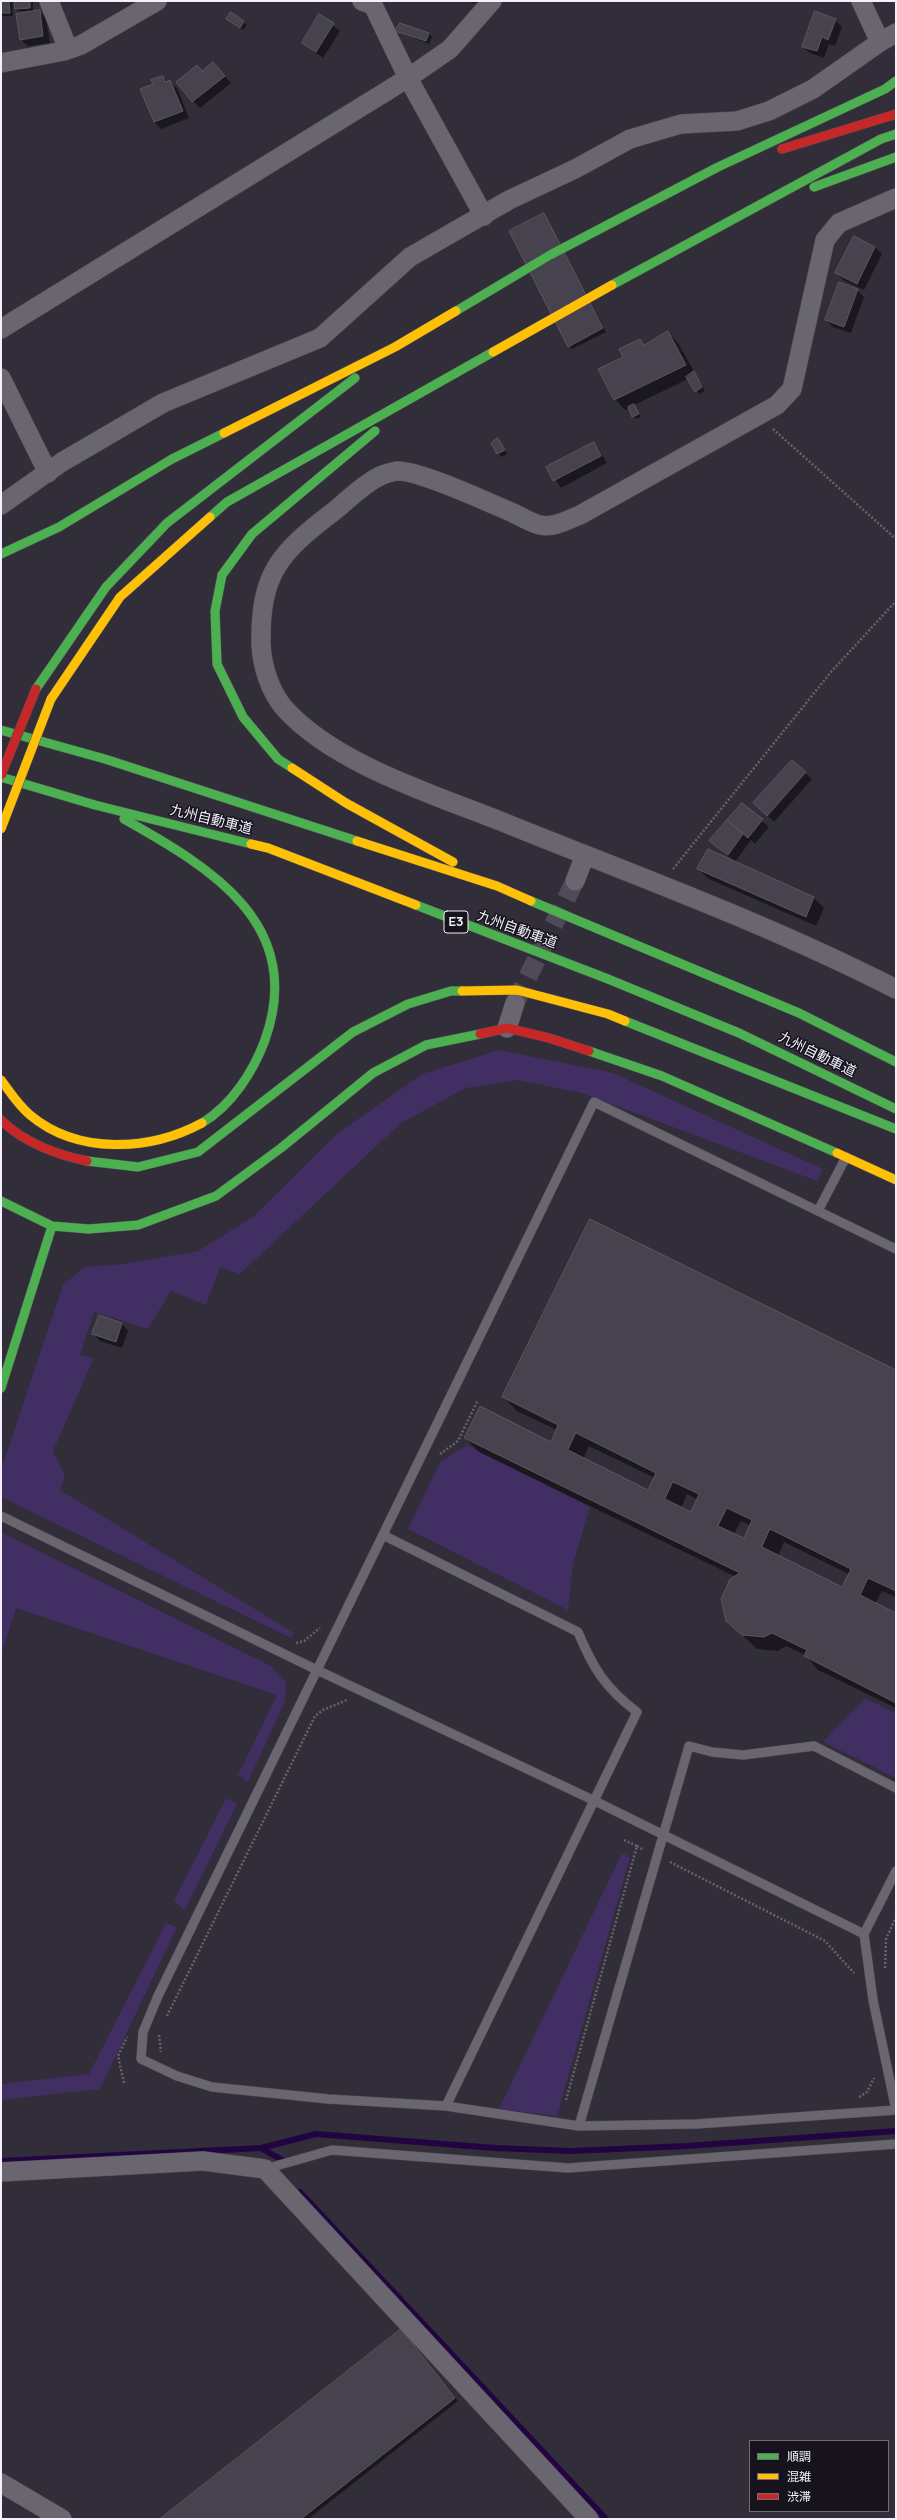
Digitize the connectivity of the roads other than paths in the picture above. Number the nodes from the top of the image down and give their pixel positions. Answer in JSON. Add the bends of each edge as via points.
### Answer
{"nodes":[{"id":1,"x":49,"y":1,"type":"edge"},
{"id":2,"x":157,"y":1,"type":"edge"},
{"id":3,"x":362,"y":1,"type":"edge"},
{"id":4,"x":492,"y":1,"type":"edge"},
{"id":5,"x":861,"y":1,"type":"edge"},
{"id":6,"x":888,"y":37,"type":"edge"},
{"id":7,"x":68,"y":49,"type":"junction"},
{"id":8,"x":1,"y":63,"type":"edge"},
{"id":9,"x":408,"y":78,"type":"junction"},
{"id":10,"x":896,"y":81,"type":"edge"},
{"id":11,"x":896,"y":114,"type":"edge"},
{"id":12,"x":896,"y":134,"type":"edge"},
{"id":13,"x":896,"y":158,"type":"edge"},
{"id":14,"x":718,"y":167,"type":"junction"},
{"id":15,"x":896,"y":198,"type":"edge"},
{"id":16,"x":742,"y":214,"type":"junction"},
{"id":17,"x":484,"y":216,"type":"junction"},
{"id":18,"x":1,"y":329,"type":"edge"},
{"id":19,"x":395,"y":347,"type":"junction"},
{"id":20,"x":1,"y":378,"type":"edge"},
{"id":21,"x":425,"y":392,"type":"junction"},
{"id":22,"x":48,"y":473,"type":"junction"},
{"id":23,"x":1,"y":506,"type":"edge"},
{"id":24,"x":1,"y":554,"type":"edge"},
{"id":25,"x":1,"y":730,"type":"edge"},
{"id":26,"x":1,"y":776,"type":"edge"},
{"id":27,"x":95,"y":805,"type":"junction"},
{"id":28,"x":1,"y":829,"type":"edge"},
{"id":29,"x":585,"y":855,"type":"junction"},
{"id":30,"x":575,"y":881,"type":"tunnel mouth"},
{"id":31,"x":497,"y":886,"type":"junction"},
{"id":32,"x":896,"y":989,"type":"edge"},
{"id":33,"x":515,"y":1003,"type":"tunnel mouth"},
{"id":34,"x":507,"y":1028,"type":"junction"},
{"id":35,"x":896,"y":1062,"type":"edge"},
{"id":36,"x":1,"y":1080,"type":"edge"},
{"id":37,"x":896,"y":1109,"type":"edge"},
{"id":38,"x":1,"y":1120,"type":"edge"},
{"id":39,"x":896,"y":1129,"type":"edge"},
{"id":40,"x":846,"y":1157,"type":"junction"},
{"id":41,"x":896,"y":1180,"type":"edge"},
{"id":42,"x":1,"y":1201,"type":"edge"},
{"id":43,"x":818,"y":1211,"type":"junction"},
{"id":44,"x":52,"y":1226,"type":"junction"},
{"id":45,"x":896,"y":1249,"type":"edge"},
{"id":46,"x":1,"y":1388,"type":"edge"},
{"id":47,"x":1,"y":1516,"type":"edge"},
{"id":48,"x":383,"y":1535,"type":"junction"},
{"id":49,"x":317,"y":1670,"type":"junction"},
{"id":50,"x":896,"y":1788,"type":"edge"},
{"id":51,"x":596,"y":1800,"type":"junction"},
{"id":52,"x":662,"y":1833,"type":"junction"},
{"id":53,"x":896,"y":1871,"type":"edge"},
{"id":54,"x":864,"y":1934,"type":"junction"},
{"id":55,"x":446,"y":2106,"type":"junction"},
{"id":56,"x":896,"y":2110,"type":"edge"},
{"id":57,"x":578,"y":2126,"type":"junction"},
{"id":58,"x":896,"y":2144,"type":"edge"},
{"id":59,"x":265,"y":2169,"type":"junction"},
{"id":60,"x":1,"y":2172,"type":"edge"},
{"id":61,"x":1,"y":2483,"type":"edge"},
{"id":62,"x":62,"y":2519,"type":"edge"},
{"id":63,"x":590,"y":2519,"type":"edge"}],
"edges":[{"from":1,"to":7,"type":"street"},
{"from":2,"to":7,"type":"street","via":[[81,45]]},
{"from":3,"to":9,"type":"street","via":[[373,5]]},
{"from":4,"to":9,"type":"street","via":[[450,50]]},
{"from":5,"to":6,"type":"street"},
{"from":6,"to":17,"type":"street","via":[[813,89],[769,111],[737,121],[681,124],[630,138],[575,169],[509,200]]},
{"from":7,"to":8,"type":"street"},
{"from":9,"to":17,"type":"street"},
{"from":9,"to":18,"type":"street"},
{"from":10,"to":14,"type":"main road","via":[[885,89]]},
{"from":11,"to":14,"type":"main road"},
{"from":12,"to":16,"type":"main road","via":[[881,139]]},
{"from":13,"to":16,"type":"main road"},
{"from":14,"to":19,"type":"main road","via":[[550,255]]},
{"from":15,"to":29,"type":"street","via":[[839,223],[825,240],[792,389],[777,405],[580,515],[553,526],[540,525],[420,476],[398,471],[382,475],[302,534],[275,568],[265,590],[261,617],[262,665],[283,707],[316,736],[354,759]]},
{"from":16,"to":21,"type":"main road","via":[[573,306]]},
{"from":17,"to":22,"type":"street","via":[[410,258],[320,338],[163,402]]},
{"from":19,"to":24,"type":"main road","via":[[172,458],[59,527]]},
{"from":19,"to":26,"type":"main road","bridge":true,"via":[[166,523],[106,587],[36,689]]},
{"from":20,"to":22,"type":"street"},
{"from":21,"to":28,"type":"main road","bridge":true,"via":[[227,502],[120,597],[51,699]]},
{"from":21,"to":31,"type":"main road","via":[[307,486],[252,534],[222,576],[215,611],[217,664],[243,717],[278,759],[346,803]]},
{"from":22,"to":23,"type":"street"},
{"from":25,"to":31,"type":"main road","name":"九州自動車道","via":[[105,759]]},
{"from":26,"to":27,"type":"main road","name":"九州自動車道","number":"E3"},
{"from":27,"to":36,"type":"main road","via":[[140,828],[222,882],[246,908],[273,959],[275,998],[269,1029],[249,1077],[226,1105],[204,1123],[164,1140],[114,1145],[71,1137],[32,1116]]},
{"from":27,"to":37,"type":"main road","name":"九州自動車道","number":"E3","via":[[268,848],[608,979],[739,1033]]},
{"from":29,"to":30,"type":"street"},
{"from":29,"to":32,"type":"street","via":[[662,884],[857,969]]},
{"from":31,"to":35,"type":"main road","name":"九州自動車道","via":[[656,955],[800,1013]]},
{"from":33,"to":34,"type":"street"},
{"from":34,"to":40,"type":"main road","via":[[549,1038],[662,1076]]},
{"from":34,"to":44,"type":"main road","via":[[426,1045],[372,1073],[281,1148],[216,1196],[138,1224],[89,1228]]},
{"from":38,"to":39,"type":"main road","via":[[12,1131],[63,1156],[101,1164],[138,1167],[191,1154],[198,1152],[353,1032],[408,1004],[451,991],[517,990],[608,1014]]},
{"from":40,"to":41,"type":"main road"},
{"from":40,"to":43,"type":"lane"},
{"from":42,"to":44,"type":"main road"},
{"from":43,"to":45,"type":"lane"},
{"from":43,"to":48,"type":"lane","via":[[594,1102]]},
{"from":44,"to":46,"type":"main road"},
{"from":47,"to":49,"type":"lane"},
{"from":48,"to":49,"type":"lane"},
{"from":48,"to":51,"type":"lane","via":[[578,1632],[592,1664],[607,1685],[637,1712]]},
{"from":49,"to":51,"type":"lane"},
{"from":49,"to":55,"type":"lane","via":[[158,1996],[143,2032],[141,2059],[177,2076],[212,2087],[328,2100]]},
{"from":50,"to":52,"type":"lane","via":[[814,1746],[743,1755],[712,1752],[689,1746]]},
{"from":51,"to":52,"type":"lane"},
{"from":51,"to":55,"type":"lane"},
{"from":52,"to":54,"type":"lane"},
{"from":52,"to":57,"type":"lane"},
{"from":53,"to":54,"type":"lane"},
{"from":54,"to":56,"type":"lane","via":[[873,2000]]},
{"from":55,"to":57,"type":"lane"},
{"from":56,"to":57,"type":"lane","via":[[696,2124]]},
{"from":58,"to":59,"type":"lane","via":[[568,2168],[332,2150]]},
{"from":59,"to":60,"type":"street","via":[[203,2161]]},
{"from":59,"to":63,"type":"street"},
{"from":61,"to":62,"type":"street"}]}
